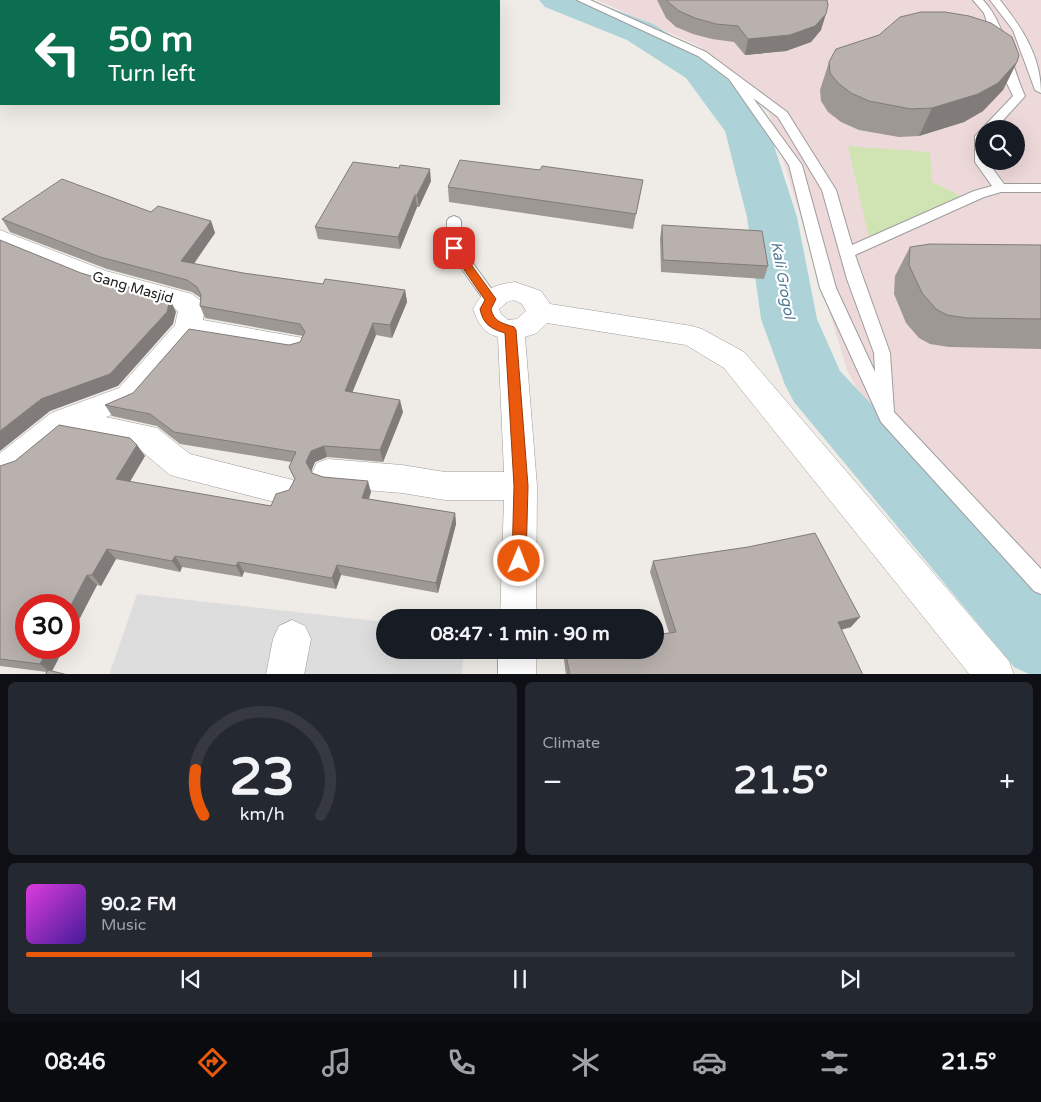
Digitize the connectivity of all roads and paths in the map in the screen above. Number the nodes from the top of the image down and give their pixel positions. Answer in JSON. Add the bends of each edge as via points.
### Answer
{"nodes":[{"id":1,"x":582,"y":0,"type":"edge"},
{"id":2,"x":978,"y":0,"type":"edge"},
{"id":3,"x":995,"y":0,"type":"edge"},
{"id":4,"x":734,"y":80,"type":"junction"},
{"id":5,"x":1041,"y":90,"type":"edge"},
{"id":6,"x":1019,"y":96,"type":"junction"},
{"id":7,"x":1041,"y":100,"type":"edge"},
{"id":8,"x":996,"y":120,"type":"edge"},
{"id":9,"x":987,"y":170,"type":"edge"},
{"id":10,"x":1000,"y":188,"type":"junction"},
{"id":11,"x":1041,"y":188,"type":"edge"},
{"id":12,"x":454,"y":221,"type":"dead end"},
{"id":13,"x":0,"y":238,"type":"edge"},
{"id":14,"x":848,"y":253,"type":"junction"},
{"id":15,"x":490,"y":299,"type":"junction"},
{"id":16,"x":540,"y":312,"type":"junction"},
{"id":17,"x":188,"y":328,"type":"junction"},
{"id":18,"x":510,"y":330,"type":"junction"},
{"id":19,"x":293,"y":345,"type":"edge"},
{"id":20,"x":887,"y":417,"type":"junction"},
{"id":21,"x":62,"y":422,"type":"junction"},
{"id":22,"x":0,"y":466,"type":"edge"},
{"id":23,"x":328,"y":473,"type":"dead end"},
{"id":24,"x":521,"y":486,"type":"junction"},
{"id":25,"x":282,"y":490,"type":"edge"},
{"id":26,"x":1041,"y":584,"type":"edge"},
{"id":27,"x":518,"y":609,"type":"edge"},
{"id":28,"x":292,"y":639,"type":"dead end"},
{"id":29,"x":517,"y":659,"type":"edge"},
{"id":30,"x":285,"y":674,"type":"edge"},
{"id":31,"x":517,"y":674,"type":"edge"},
{"id":32,"x":995,"y":674,"type":"edge"}],
"edges":[{"from":1,"to":4,"type":"lane","via":[[702,54]]},
{"from":2,"to":6,"type":"lane","via":[[989,12]]},
{"from":3,"to":5,"type":"lane","via":[[1018,30]]},
{"from":4,"to":14,"type":"lane","via":[[783,115],[829,190]]},
{"from":4,"to":20,"type":"lane","via":[[794,165],[828,288]]},
{"from":6,"to":7,"type":"lane"},
{"from":6,"to":8,"type":"lane"},
{"from":9,"to":10,"type":"lane"},
{"from":10,"to":11,"type":"lane"},
{"from":10,"to":14,"type":"lane"},
{"from":12,"to":15,"type":"lane","via":[[454,248]]},
{"from":13,"to":17,"type":"street","name":"Gang Masjid","via":[[98,278],[183,301],[192,308]]},
{"from":14,"to":20,"type":"lane","via":[[882,353]]},
{"from":15,"to":16,"type":"street","via":[[515,291],[537,302]]},
{"from":15,"to":18,"type":"street","via":[[486,309],[488,318],[497,326]]},
{"from":16,"to":18,"type":"street","via":[[535,321],[524,328]]},
{"from":16,"to":32,"type":"street","via":[[692,336],[734,360]]},
{"from":17,"to":19,"type":"street"},
{"from":17,"to":21,"type":"street","via":[[129,396]]},
{"from":18,"to":24,"type":"street"},
{"from":20,"to":26,"type":"lane"},
{"from":21,"to":22,"type":"street","via":[[13,462]]},
{"from":21,"to":25,"type":"street","via":[[146,437],[181,465]]},
{"from":23,"to":24,"type":"street","via":[[445,486]]},
{"from":24,"to":27,"type":"street"},
{"from":28,"to":30,"type":"street"},
{"from":29,"to":31,"type":"street"}]}
